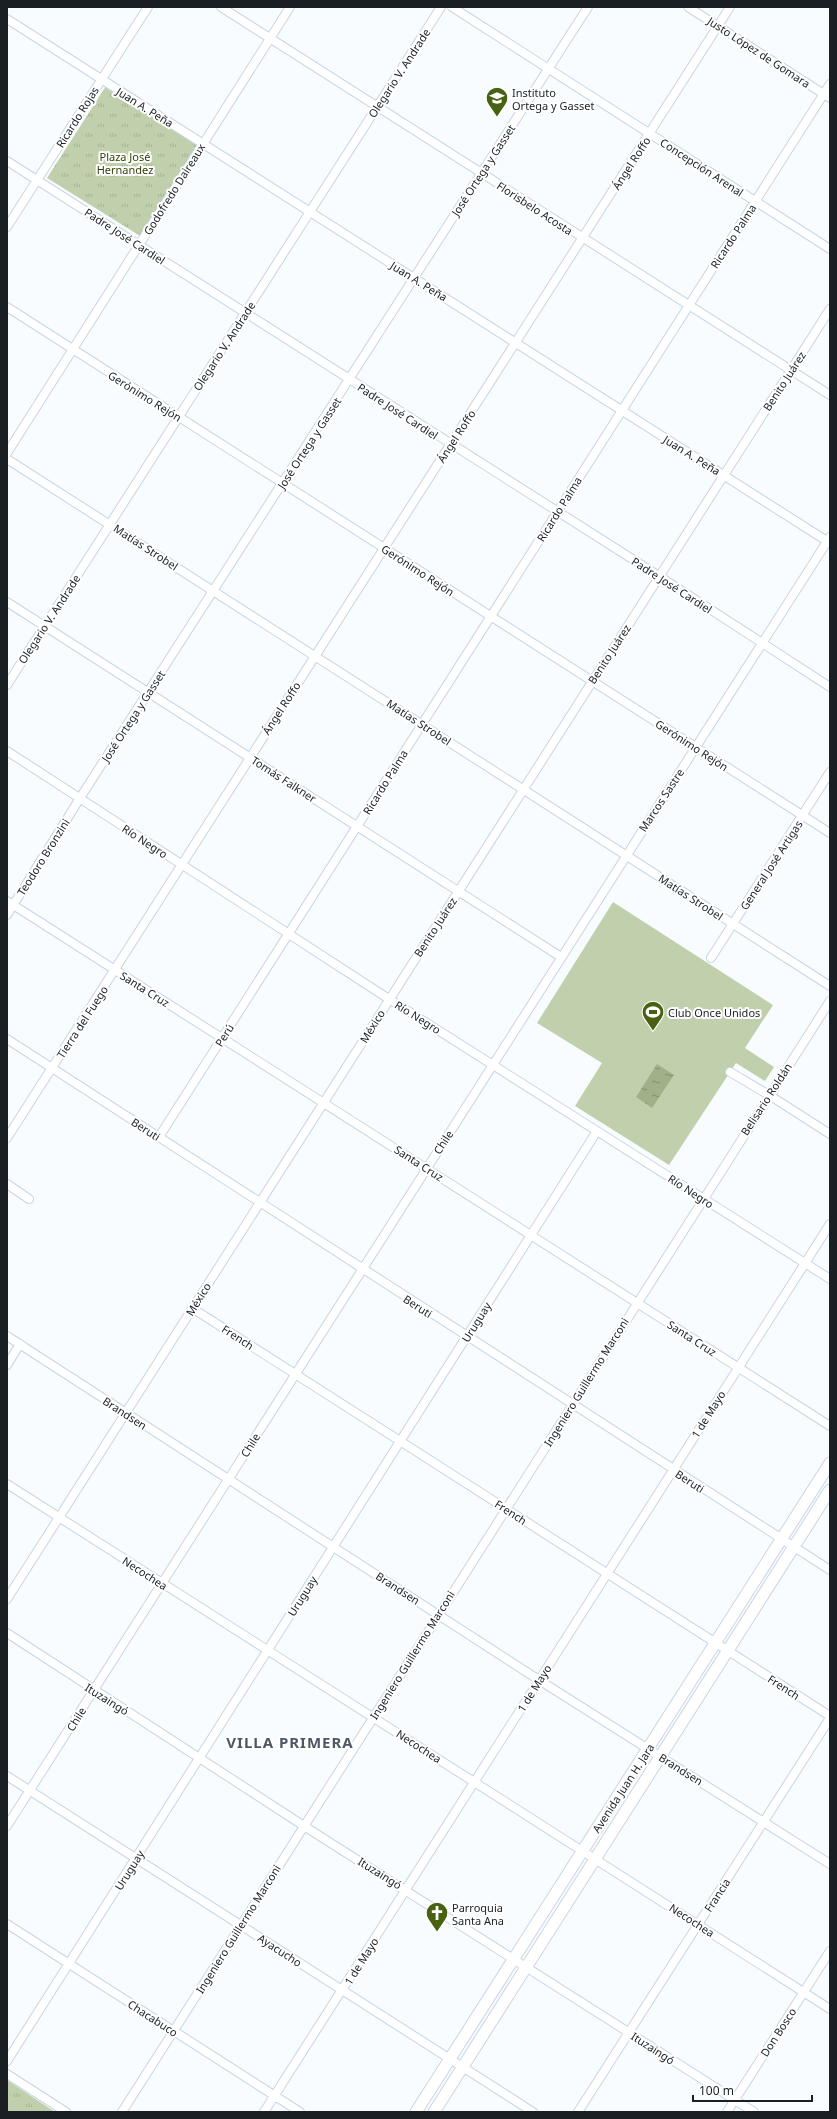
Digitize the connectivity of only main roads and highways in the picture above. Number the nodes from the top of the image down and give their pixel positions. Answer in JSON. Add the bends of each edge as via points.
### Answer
{"nodes":[{"id":1,"x":830,"y":1463,"type":"edge"},
{"id":2,"x":830,"y":1490,"type":"edge"},
{"id":3,"x":416,"y":2112,"type":"edge"},
{"id":4,"x":434,"y":2112,"type":"edge"}],
"edges":[{"from":1,"to":3,"type":"main road","name":"Avenida Juan H. Jara"},
{"from":2,"to":4,"type":"main road","name":"Avenida Juan H. Jara"}]}
